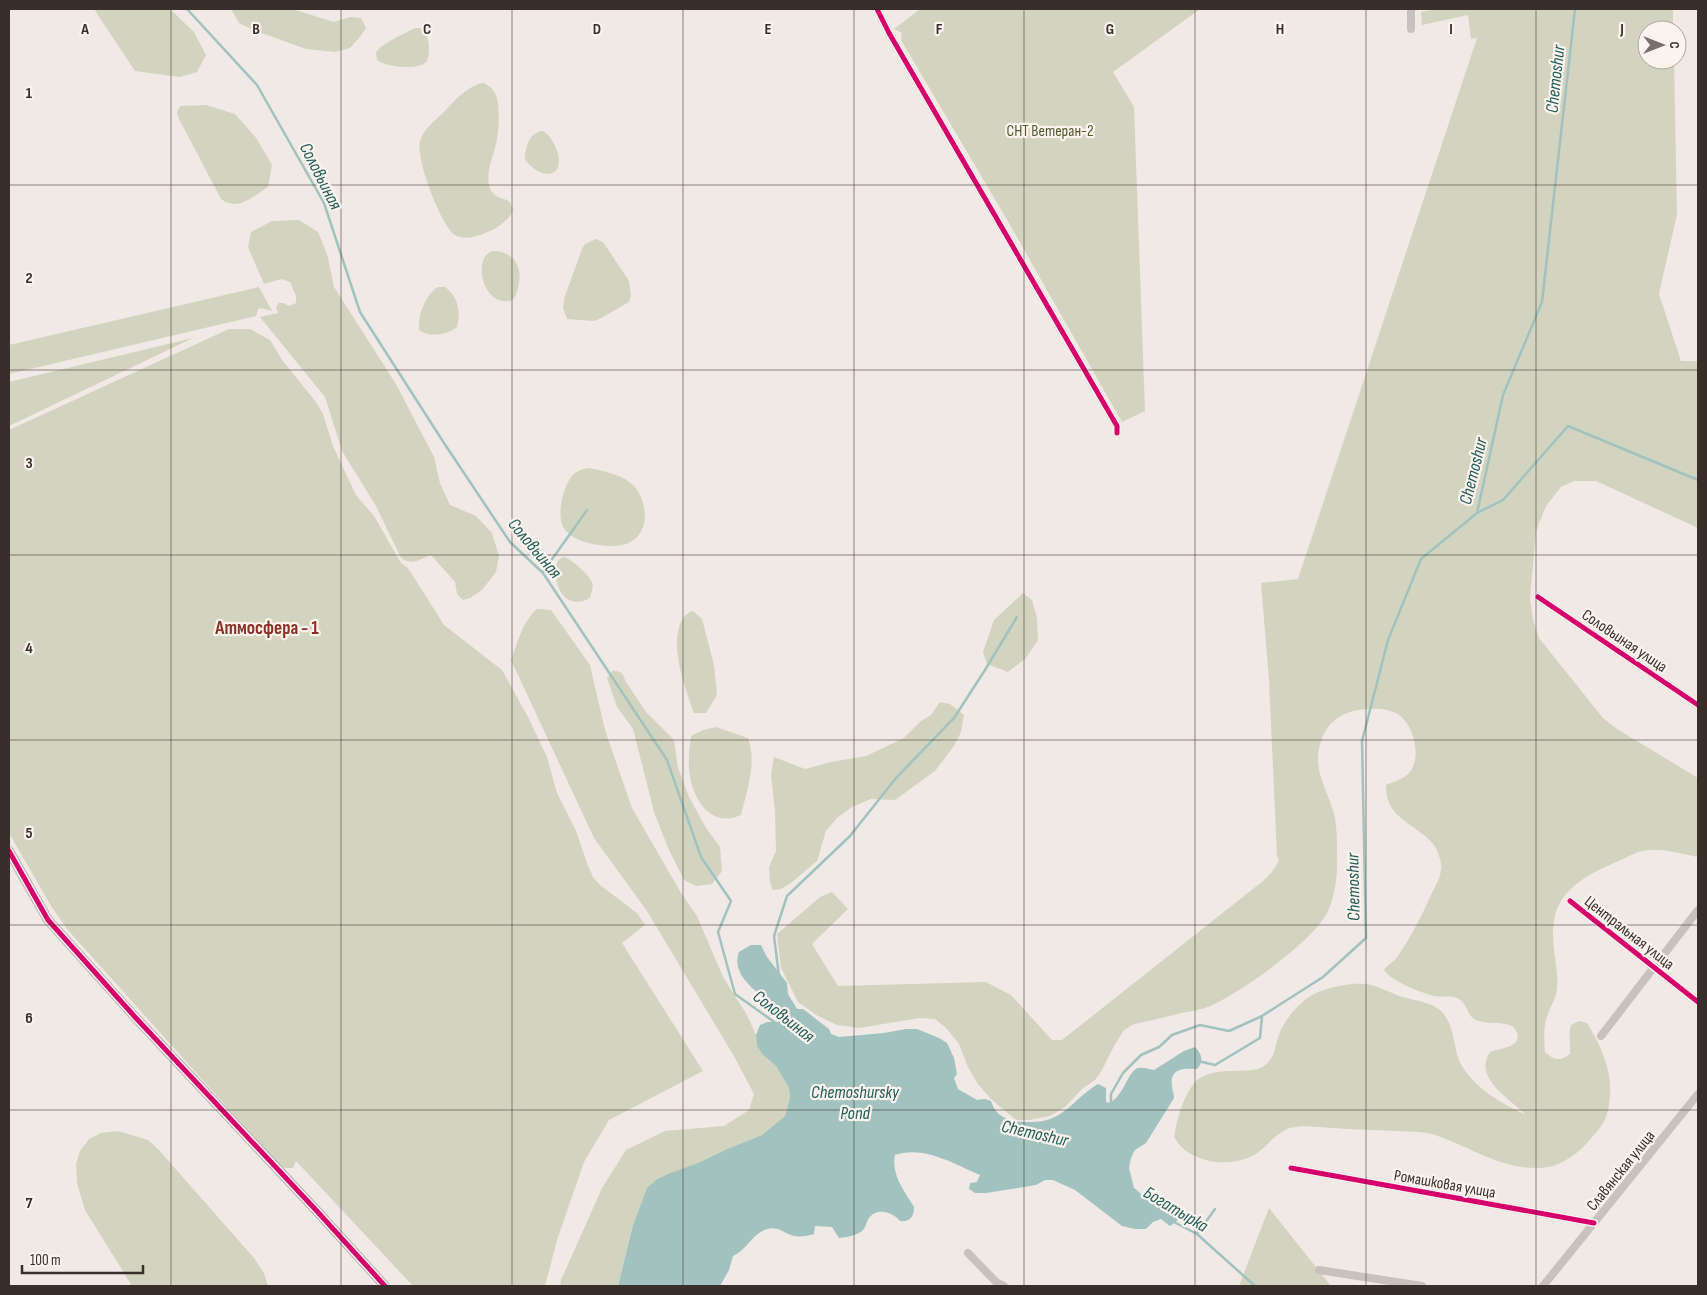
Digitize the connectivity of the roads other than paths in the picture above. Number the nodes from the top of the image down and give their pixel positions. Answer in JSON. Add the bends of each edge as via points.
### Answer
{"nodes":[{"id":1,"x":876,"y":9,"type":"edge"},
{"id":2,"x":1411,"y":9,"type":"edge"},
{"id":3,"x":1411,"y":29,"type":"dead end"},
{"id":4,"x":1117,"y":433,"type":"dead end"},
{"id":5,"x":1538,"y":597,"type":"dead end"},
{"id":6,"x":1698,"y":705,"type":"edge"},
{"id":7,"x":9,"y":851,"type":"edge"},
{"id":8,"x":1570,"y":901,"type":"dead end"},
{"id":9,"x":1698,"y":910,"type":"edge"},
{"id":10,"x":1654,"y":967,"type":"junction"},
{"id":11,"x":1698,"y":1002,"type":"edge"},
{"id":12,"x":1601,"y":1036,"type":"dead end"},
{"id":13,"x":1698,"y":1094,"type":"edge"},
{"id":14,"x":1291,"y":1168,"type":"dead end"},
{"id":15,"x":1594,"y":1223,"type":"junction"},
{"id":16,"x":968,"y":1253,"type":"dead end"},
{"id":17,"x":1320,"y":1270,"type":"dead end"},
{"id":18,"x":384,"y":1286,"type":"edge"},
{"id":19,"x":1004,"y":1286,"type":"edge"},
{"id":20,"x":1422,"y":1286,"type":"edge"},
{"id":21,"x":1543,"y":1286,"type":"edge"}],
"edges":[{"from":1,"to":4,"type":"street","via":[[1117,426]]},
{"from":2,"to":3,"type":"street"},
{"from":5,"to":6,"type":"street","name":"Соловьиная улица"},
{"from":7,"to":18,"type":"street","via":[[48,920]]},
{"from":8,"to":10,"type":"street","name":"Центральная улица"},
{"from":9,"to":10,"type":"street"},
{"from":10,"to":11,"type":"street","name":"Центральная улица"},
{"from":10,"to":12,"type":"street"},
{"from":13,"to":15,"type":"street","name":"Славянская улица"},
{"from":14,"to":15,"type":"street","name":"Ромашковая улица"},
{"from":15,"to":21,"type":"street","name":"Славянская улица"},
{"from":16,"to":19,"type":"street"},
{"from":17,"to":20,"type":"street"}]}
